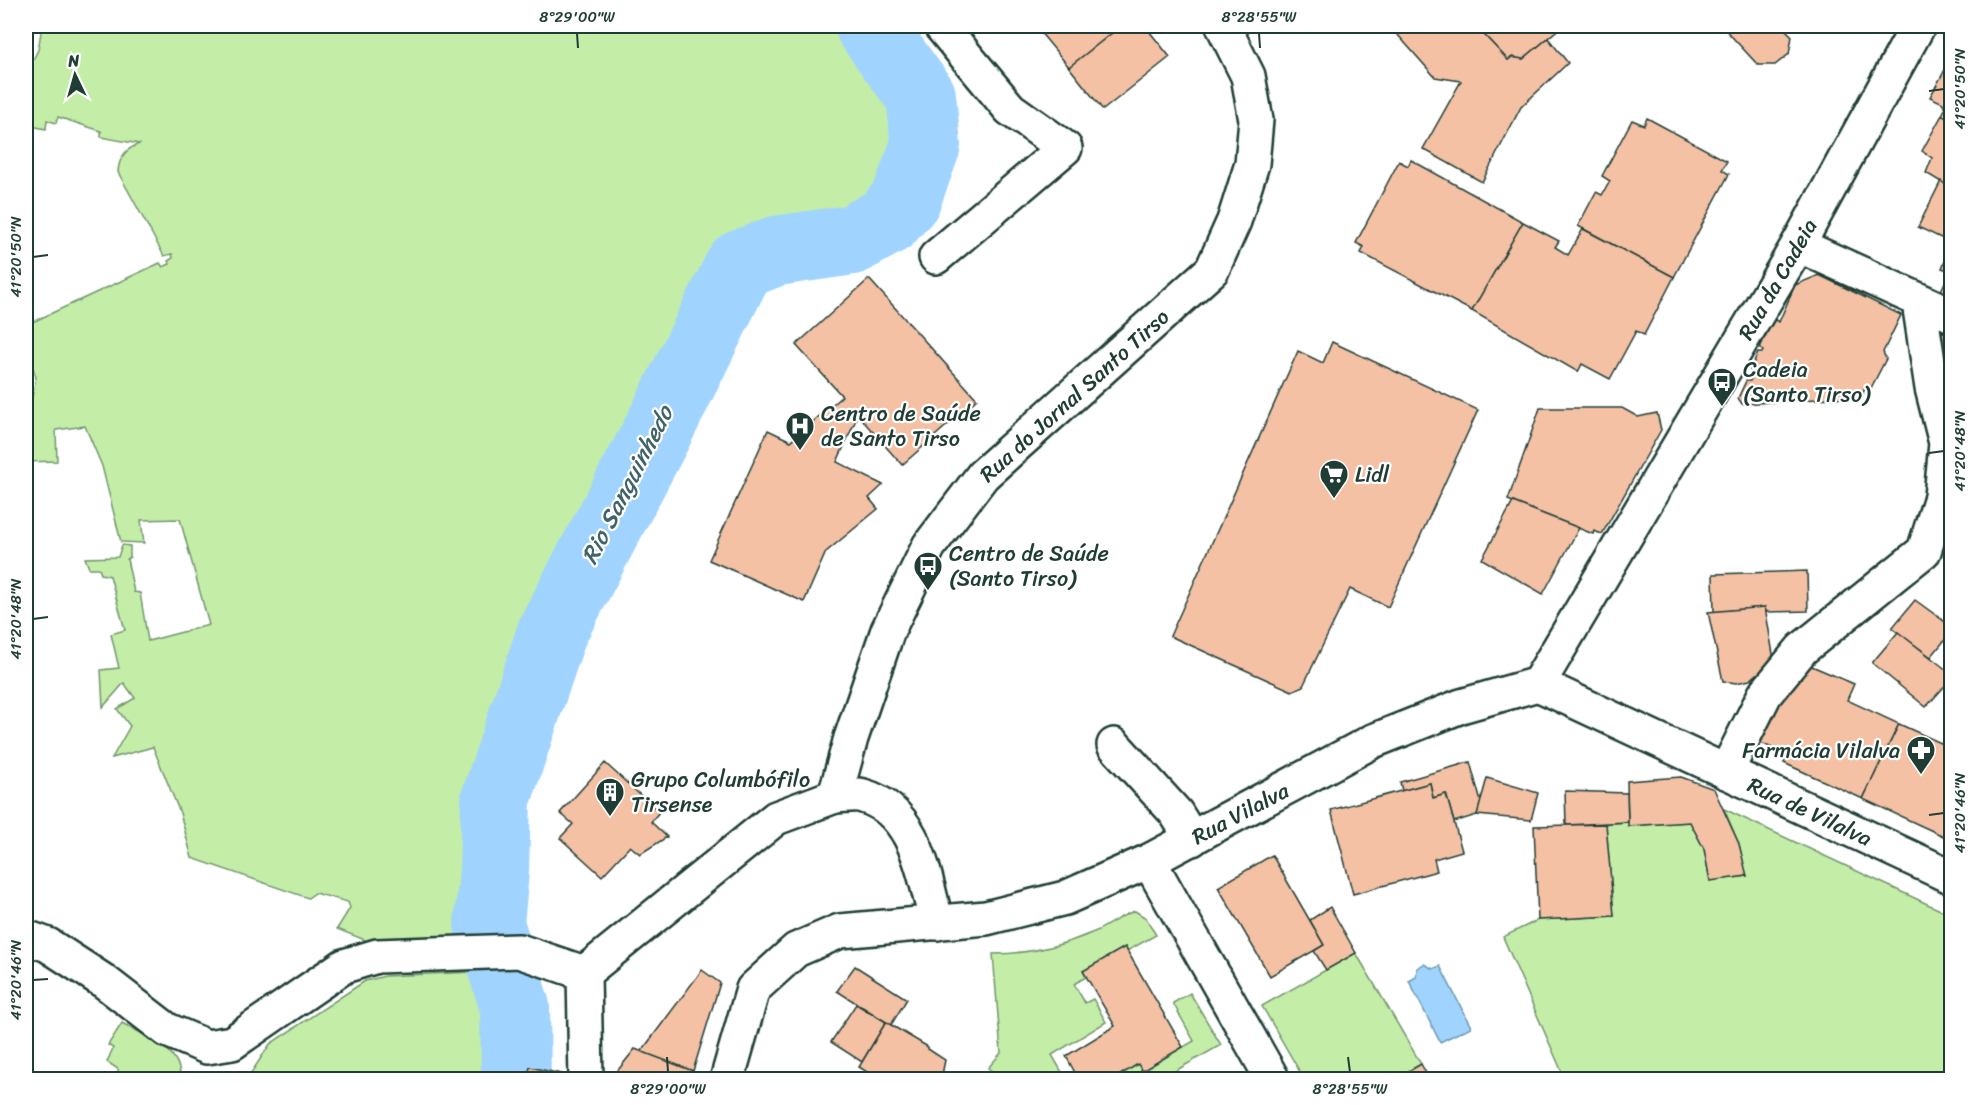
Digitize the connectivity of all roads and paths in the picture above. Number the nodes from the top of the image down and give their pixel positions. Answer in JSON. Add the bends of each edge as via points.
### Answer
{"nodes":[{"id":1,"x":941,"y":26,"type":"edge"},
{"id":2,"x":1223,"y":26,"type":"edge"},
{"id":3,"x":1910,"y":30,"type":"edge"},
{"id":4,"x":1798,"y":245,"type":"junction"},
{"id":5,"x":936,"y":257,"type":"dead end"},
{"id":6,"x":1919,"y":302,"type":"junction"},
{"id":7,"x":1952,"y":315,"type":"edge"},
{"id":8,"x":1538,"y":684,"type":"junction"},
{"id":9,"x":1114,"y":745,"type":"dead end"},
{"id":10,"x":1726,"y":772,"type":"junction"},
{"id":11,"x":835,"y":796,"type":"junction"},
{"id":12,"x":1191,"y":839,"type":"junction"},
{"id":13,"x":1149,"y":861,"type":"junction"},
{"id":14,"x":1952,"y":877,"type":"edge"},
{"id":15,"x":937,"y":923,"type":"junction"},
{"id":16,"x":26,"y":937,"type":"edge"},
{"id":17,"x":584,"y":973,"type":"junction"},
{"id":18,"x":586,"y":1080,"type":"edge"},
{"id":19,"x":727,"y":1080,"type":"edge"},
{"id":20,"x":1273,"y":1080,"type":"edge"}],
"edges":[{"from":1,"to":5,"type":"street","via":[[1010,109],[1065,148]]},
{"from":2,"to":11,"type":"street","name":"Rua do Jornal Santo Tirso","via":[[1248,76],[1256,120],[1252,164],[1234,221],[1212,270],[983,475],[929,546],[888,630]]},
{"from":3,"to":4,"type":"street","name":"Rua da Cadeia"},
{"from":4,"to":6,"type":"street"},
{"from":4,"to":8,"type":"street","name":"Rua da Cadeia"},
{"from":6,"to":7,"type":"street"},
{"from":6,"to":10,"type":"street","via":[[1932,388],[1946,443],[1941,497],[1924,551],[1802,649],[1765,693]]},
{"from":8,"to":10,"type":"street","name":"Rua de Vilalva"},
{"from":8,"to":12,"type":"street","name":"Rua Vilalva","via":[[1461,706],[1373,741]]},
{"from":9,"to":12,"type":"street","via":[[1176,813]]},
{"from":10,"to":14,"type":"street","name":"Rua de Vilalva"},
{"from":11,"to":15,"type":"street","via":[[862,795],[891,810],[915,843]]},
{"from":11,"to":17,"type":"street","via":[[776,818]]},
{"from":12,"to":13,"type":"street","name":"Rua Vilalva"},
{"from":13,"to":15,"type":"street","name":"Rua Vilalva","via":[[1065,898],[986,918]]},
{"from":13,"to":20,"type":"street"},
{"from":15,"to":19,"type":"street","name":"Rua Vilalva","via":[[840,932],[796,950],[753,988]]},
{"from":16,"to":17,"type":"street","via":[[48,945],[105,982],[166,1030],[207,1047],[232,1043],[344,966],[377,956],[519,951]]},
{"from":17,"to":18,"type":"street"}]}
